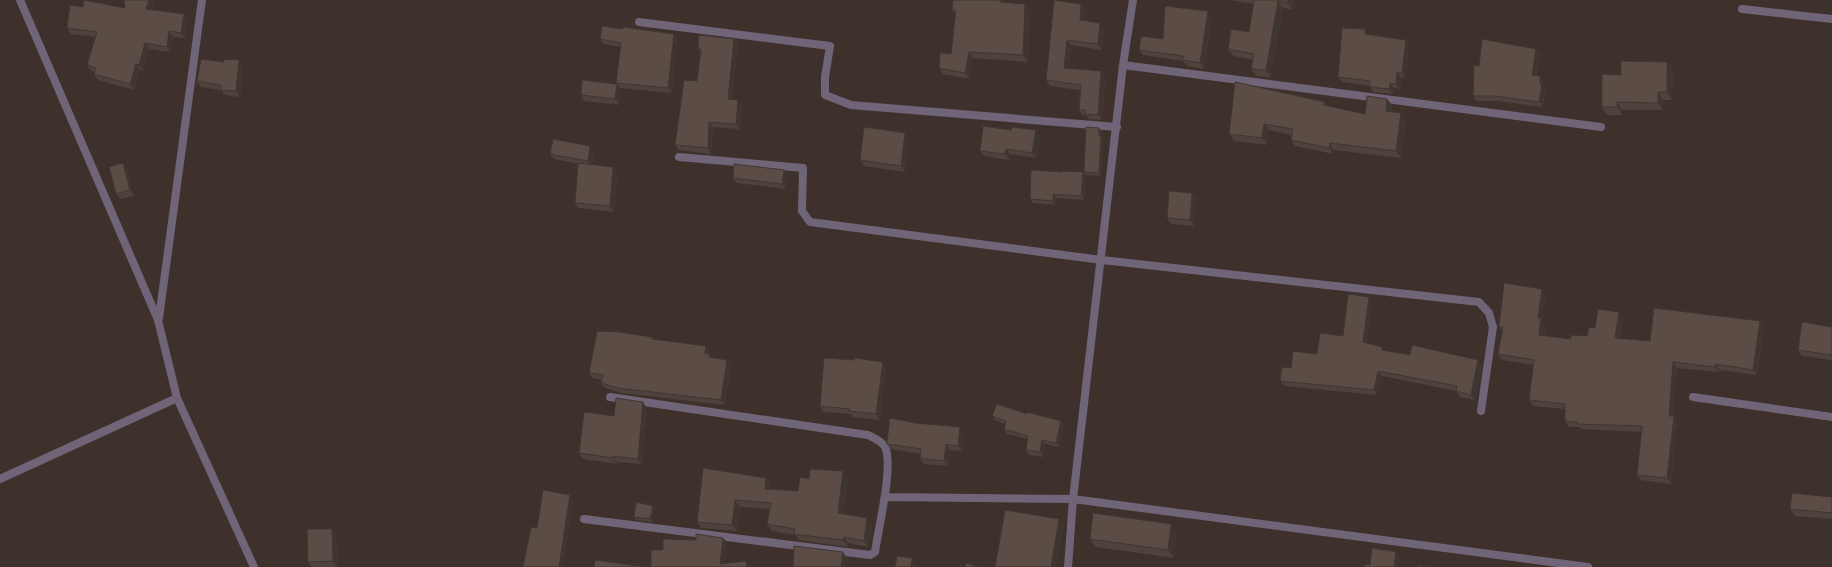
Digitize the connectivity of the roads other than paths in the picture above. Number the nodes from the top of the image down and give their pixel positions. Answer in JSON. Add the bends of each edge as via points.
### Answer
{"nodes":[{"id":1,"x":20,"y":0,"type":"edge"},
{"id":2,"x":202,"y":0,"type":"edge"},
{"id":3,"x":1133,"y":0,"type":"edge"},
{"id":4,"x":1742,"y":9,"type":"dead end"},
{"id":5,"x":1832,"y":19,"type":"edge"},
{"id":6,"x":639,"y":22,"type":"dead end"},
{"id":7,"x":1124,"y":65,"type":"junction"},
{"id":8,"x":1117,"y":127,"type":"junction"},
{"id":9,"x":1601,"y":127,"type":"dead end"},
{"id":10,"x":679,"y":157,"type":"dead end"},
{"id":11,"x":1102,"y":260,"type":"junction"},
{"id":12,"x":158,"y":320,"type":"junction"},
{"id":13,"x":1693,"y":397,"type":"dead end"},
{"id":14,"x":177,"y":398,"type":"junction"},
{"id":15,"x":610,"y":398,"type":"dead end"},
{"id":16,"x":1481,"y":411,"type":"dead end"},
{"id":17,"x":1832,"y":417,"type":"edge"},
{"id":18,"x":0,"y":480,"type":"edge"},
{"id":19,"x":886,"y":497,"type":"junction"},
{"id":20,"x":1073,"y":499,"type":"junction"},
{"id":21,"x":584,"y":519,"type":"dead end"},
{"id":22,"x":254,"y":567,"type":"edge"},
{"id":23,"x":1068,"y":567,"type":"edge"},
{"id":24,"x":1588,"y":567,"type":"edge"}],
"edges":[{"from":1,"to":12,"type":"street"},
{"from":2,"to":12,"type":"street"},
{"from":3,"to":7,"type":"street"},
{"from":4,"to":5,"type":"street"},
{"from":6,"to":8,"type":"street","via":[[830,46],[825,95],[850,105]]},
{"from":7,"to":8,"type":"street"},
{"from":7,"to":9,"type":"street"},
{"from":8,"to":11,"type":"street"},
{"from":10,"to":11,"type":"street","via":[[803,168],[802,211],[810,222]]},
{"from":11,"to":16,"type":"street","via":[[1479,302],[1489,313],[1493,327]]},
{"from":11,"to":20,"type":"street"},
{"from":12,"to":14,"type":"street"},
{"from":13,"to":17,"type":"street"},
{"from":14,"to":18,"type":"street"},
{"from":14,"to":22,"type":"street"},
{"from":15,"to":19,"type":"street","via":[[868,435],[885,446],[888,458]]},
{"from":19,"to":20,"type":"street"},
{"from":19,"to":21,"type":"street","via":[[875,552],[870,555]]},
{"from":20,"to":23,"type":"street"},
{"from":20,"to":24,"type":"street"}]}
